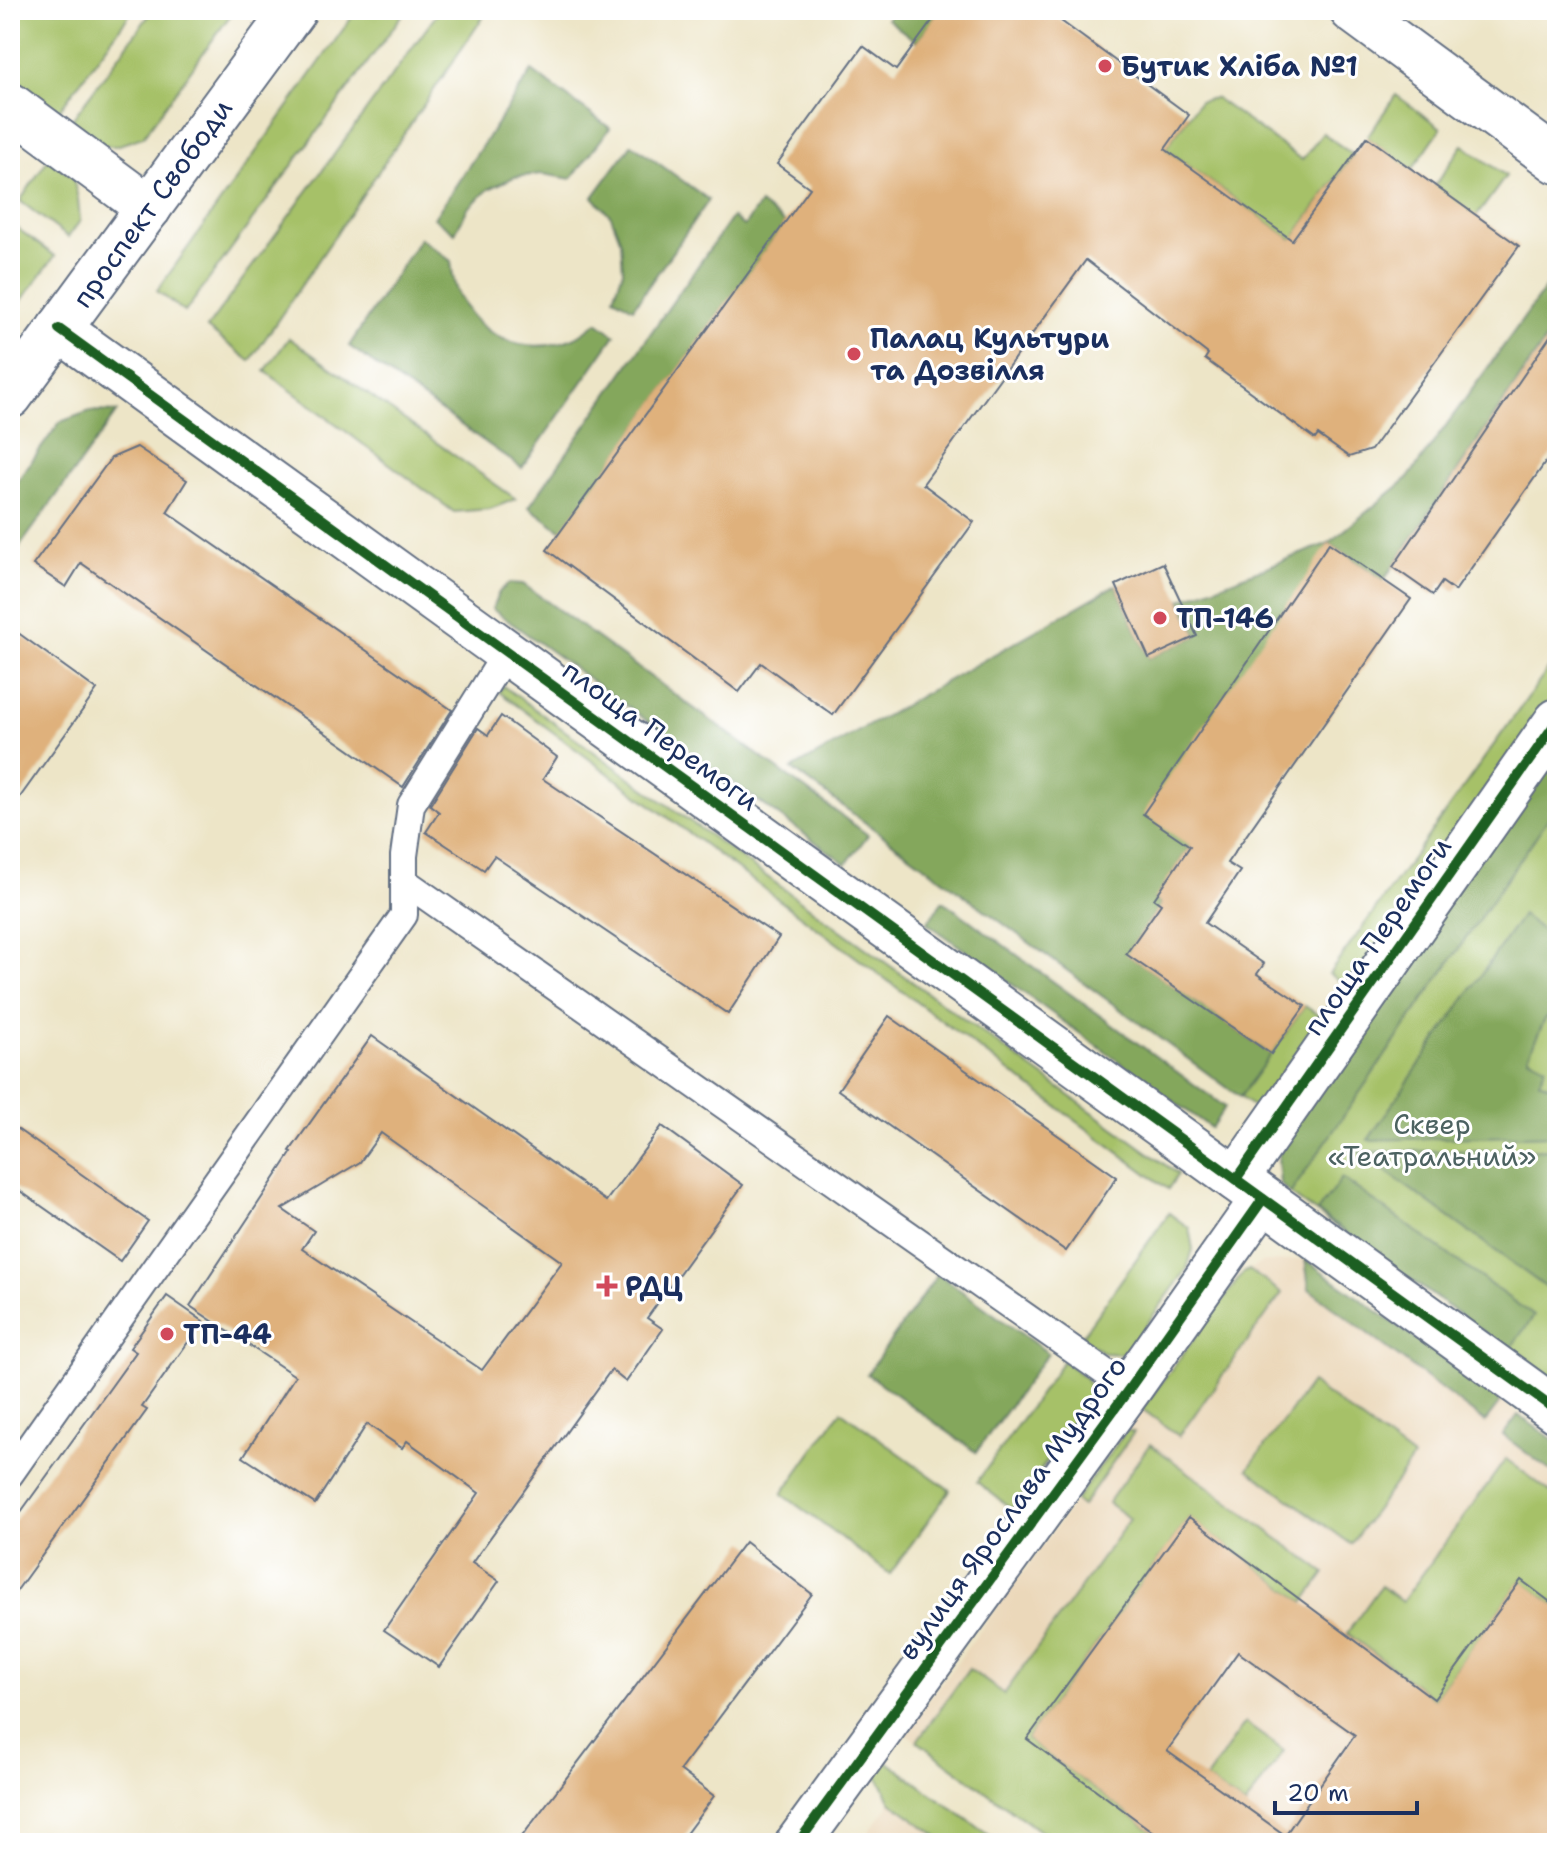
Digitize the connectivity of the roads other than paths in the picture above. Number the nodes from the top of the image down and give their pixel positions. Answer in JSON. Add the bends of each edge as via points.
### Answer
{"nodes":[{"id":1,"x":294,"y":10,"type":"edge"},
{"id":2,"x":1352,"y":10,"type":"edge"},
{"id":3,"x":10,"y":105,"type":"edge"},
{"id":4,"x":1557,"y":161,"type":"edge"},
{"id":5,"x":149,"y":208,"type":"junction"},
{"id":6,"x":59,"y":329,"type":"junction"},
{"id":7,"x":10,"y":396,"type":"edge"},
{"id":8,"x":506,"y":653,"type":"junction"},
{"id":9,"x":1557,"y":721,"type":"edge"},
{"id":10,"x":404,"y":881,"type":"junction"},
{"id":11,"x":1249,"y":1189,"type":"junction"},
{"id":12,"x":1129,"y":1389,"type":"junction"},
{"id":13,"x":1557,"y":1411,"type":"edge"},
{"id":14,"x":10,"y":1474,"type":"edge"},
{"id":15,"x":798,"y":1843,"type":"edge"}],
"edges":[{"from":1,"to":5,"type":"street","name":"проспект Свободи"},
{"from":2,"to":4,"type":"street"},
{"from":3,"to":5,"type":"street"},
{"from":5,"to":6,"type":"street","name":"проспект Свободи"},
{"from":6,"to":7,"type":"street","name":"проспект Свободи"},
{"from":6,"to":8,"type":"street","name":"площа Перемоги"},
{"from":8,"to":10,"type":"lane","via":[[411,805]]},
{"from":8,"to":11,"type":"street","name":"площа Перемоги"},
{"from":9,"to":11,"type":"street","name":"площа Перемоги"},
{"from":10,"to":12,"type":"lane"},
{"from":10,"to":14,"type":"lane","via":[[404,915]]},
{"from":11,"to":12,"type":"street","name":"вулиця Ярослава Мудрого"},
{"from":11,"to":13,"type":"street","name":"площа Перемоги"},
{"from":12,"to":15,"type":"street","name":"вулиця Ярослава Мудрого"}]}
